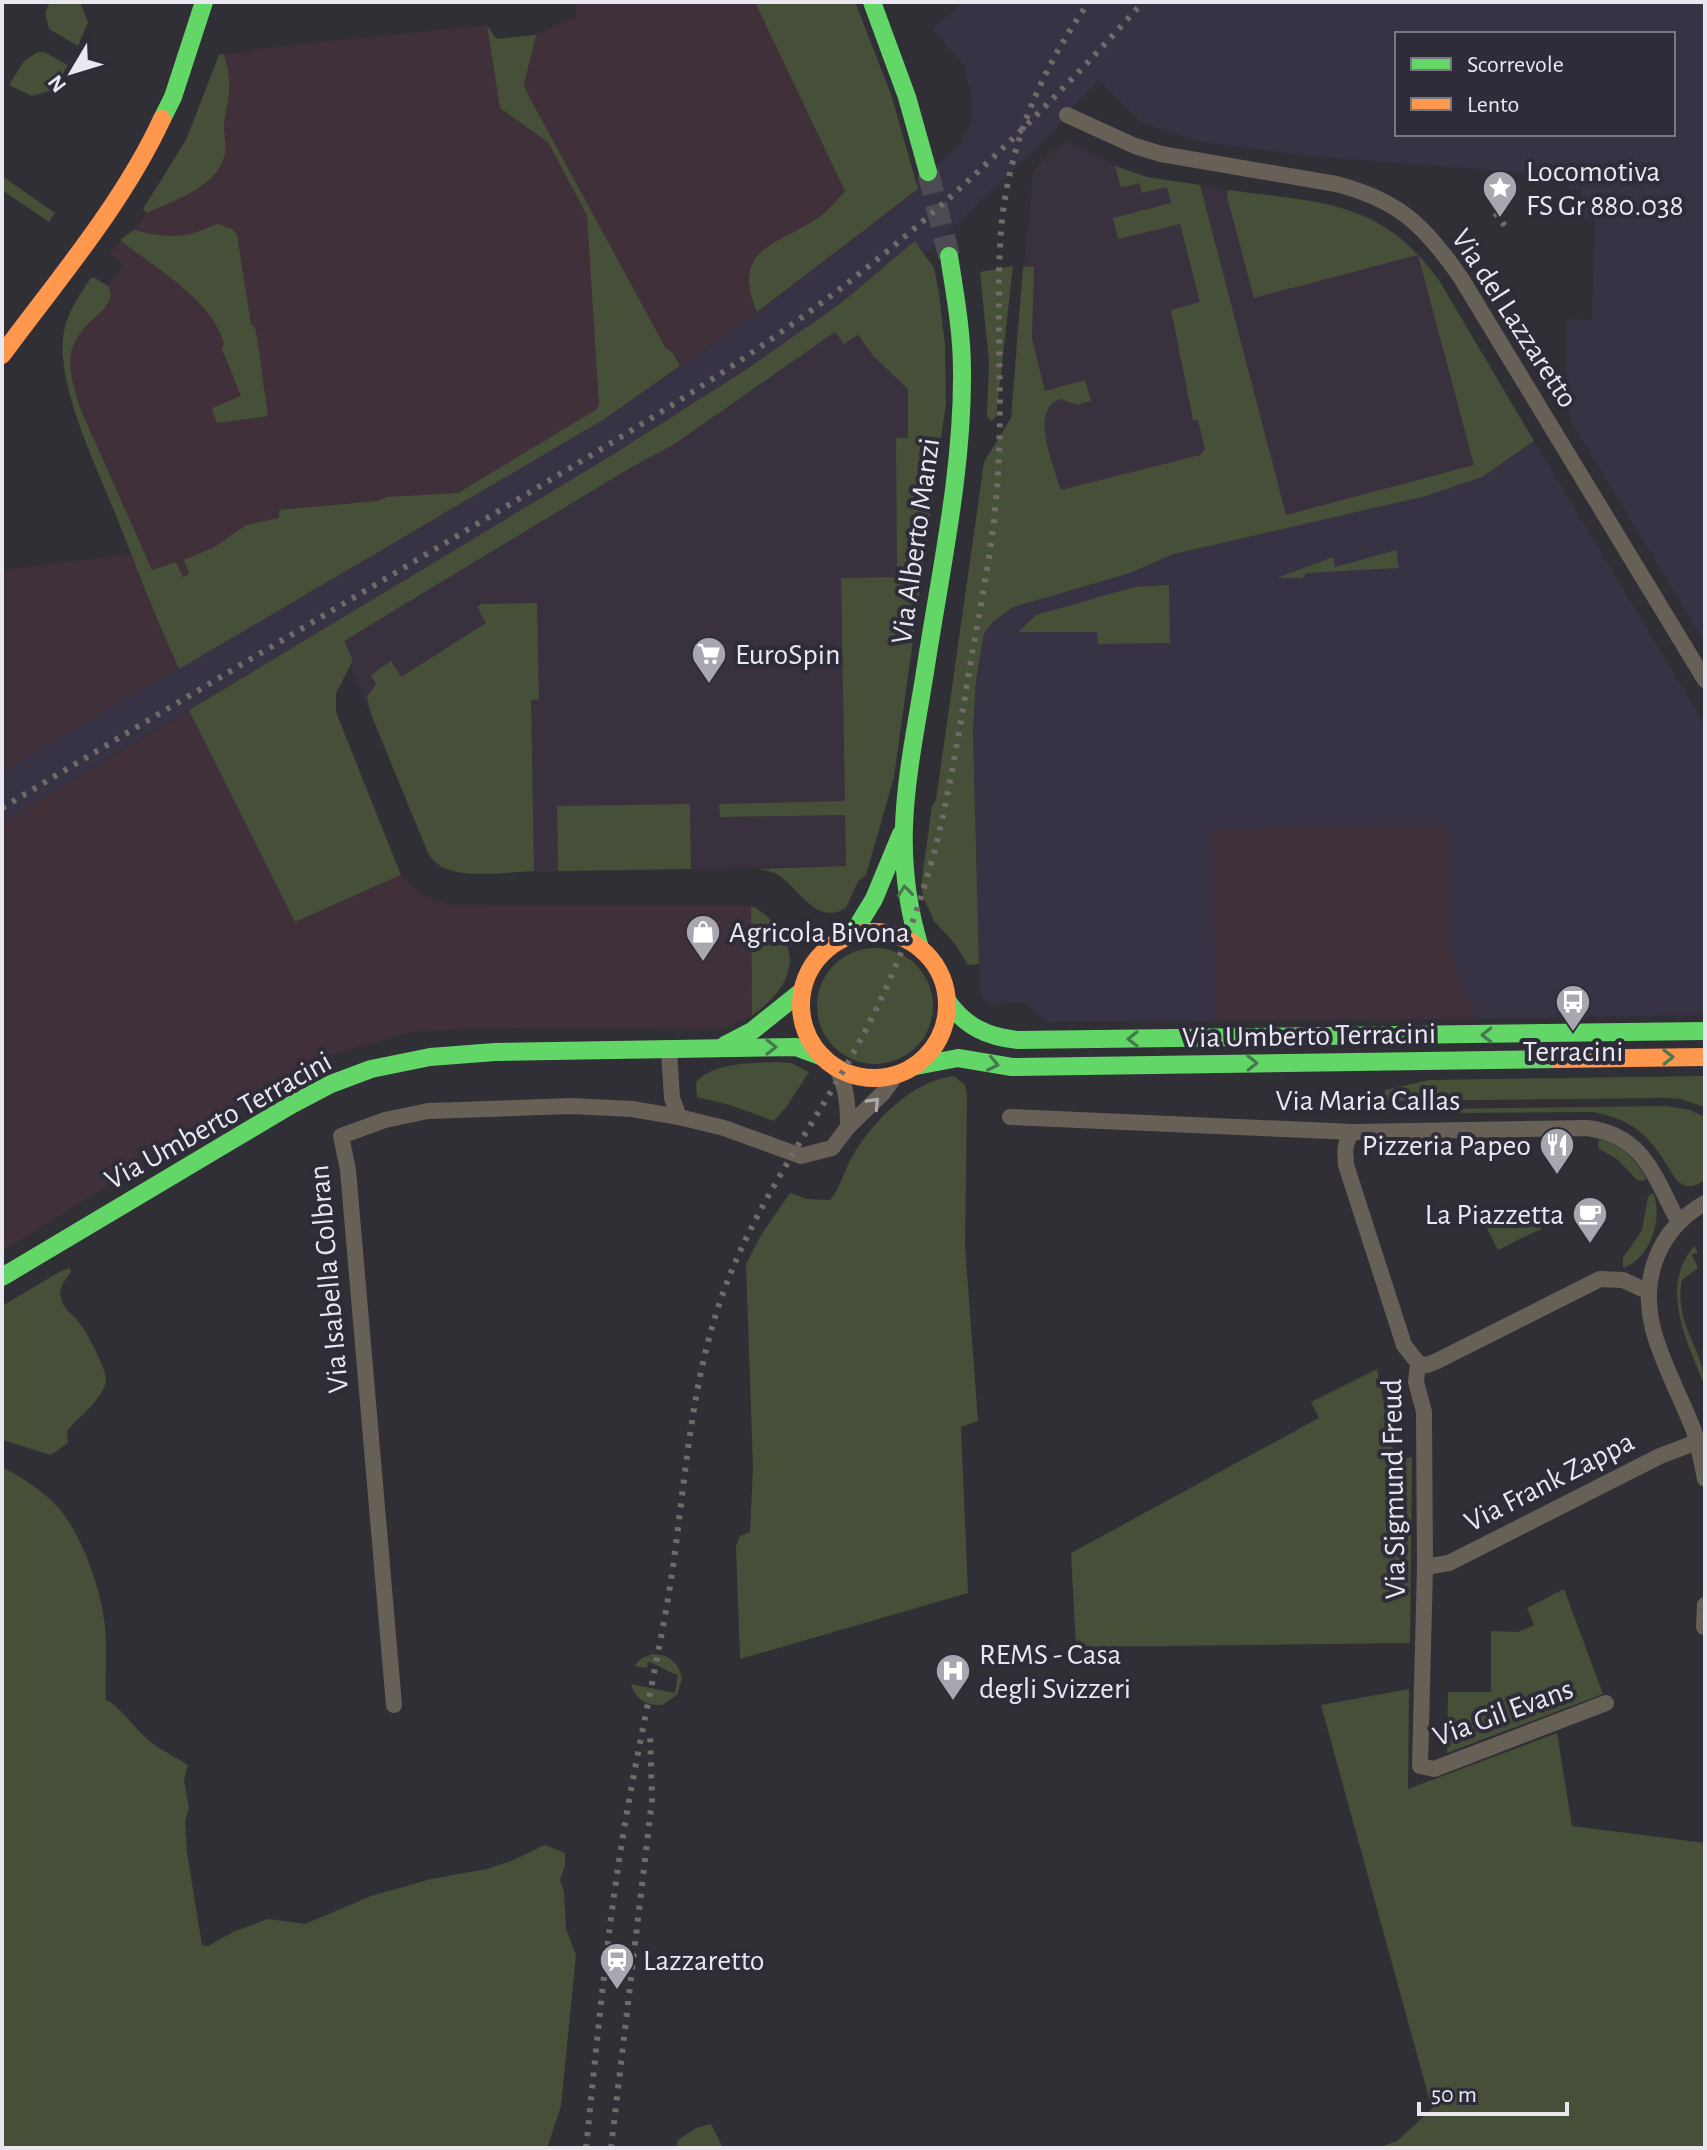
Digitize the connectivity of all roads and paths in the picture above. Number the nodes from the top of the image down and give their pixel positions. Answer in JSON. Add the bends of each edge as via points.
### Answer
{"nodes":[{"id":1,"x":204,"y":2,"type":"edge"},
{"id":2,"x":872,"y":2,"type":"edge"},
{"id":3,"x":1067,"y":115,"type":"dead end"},
{"id":4,"x":928,"y":172,"type":"tunnel mouth"},
{"id":5,"x":949,"y":256,"type":"tunnel mouth"},
{"id":6,"x":2,"y":355,"type":"edge"},
{"id":7,"x":1705,"y":680,"type":"edge"},
{"id":8,"x":901,"y":833,"type":"junction"},
{"id":9,"x":852,"y":935,"type":"junction"},
{"id":10,"x":920,"y":948,"type":"junction"},
{"id":11,"x":802,"y":991,"type":"junction"},
{"id":12,"x":948,"y":1002,"type":"junction"},
{"id":13,"x":1705,"y":1031,"type":"edge"},
{"id":14,"x":717,"y":1049,"type":"junction"},
{"id":15,"x":669,"y":1050,"type":"junction"},
{"id":16,"x":1705,"y":1057,"type":"edge"},
{"id":17,"x":829,"y":1062,"type":"junction"},
{"id":18,"x":916,"y":1066,"type":"junction"},
{"id":19,"x":896,"y":1075,"type":"junction"},
{"id":20,"x":679,"y":1117,"type":"junction"},
{"id":21,"x":1010,"y":1117,"type":"dead end"},
{"id":22,"x":848,"y":1127,"type":"junction"},
{"id":23,"x":1353,"y":1132,"type":"junction"},
{"id":24,"x":1705,"y":1203,"type":"edge"},
{"id":25,"x":1678,"y":1221,"type":"junction"},
{"id":26,"x":2,"y":1277,"type":"edge"},
{"id":27,"x":1649,"y":1292,"type":"junction"},
{"id":28,"x":1418,"y":1363,"type":"junction"},
{"id":29,"x":1697,"y":1442,"type":"junction"},
{"id":30,"x":1705,"y":1479,"type":"edge"},
{"id":31,"x":1425,"y":1567,"type":"junction"},
{"id":32,"x":1705,"y":1605,"type":"edge"},
{"id":33,"x":1704,"y":1627,"type":"edge"},
{"id":34,"x":1606,"y":1703,"type":"dead end"},
{"id":35,"x":394,"y":1705,"type":"dead end"},
{"id":36,"x":1420,"y":1766,"type":"joint"}],
"edges":[{"from":1,"to":6,"type":"main road","via":[[173,97],[145,156]]},
{"from":2,"to":4,"type":"main road"},
{"from":3,"to":7,"type":"street","name":"Via del Lazzaretto","via":[[1161,154],[1362,191],[1413,220],[1461,278]]},
{"from":5,"to":8,"type":"main road","name":"Via Alberto Manzi","via":[[962,387]]},
{"from":8,"to":9,"type":"main road","name":"Via Alberto Manzi","via":[[867,916]]},
{"from":10,"to":8,"type":"main road","name":"Via Alberto Manzi","one_way":true,"via":[[905,898]]},
{"from":9,"to":10,"type":"main road","via":[[883,932]]},
{"from":9,"to":11,"type":"main road","via":[[823,952]]},
{"from":10,"to":12,"type":"main road","via":[[941,975]]},
{"from":11,"to":14,"type":"main road","name":"Via Umberto Terracini","via":[[752,1031]]},
{"from":11,"to":17,"type":"main road","via":[[804,1027]]},
{"from":13,"to":12,"type":"main road","name":"Via Umberto Terracini","one_way":true,"via":[[1018,1040],[978,1031]]},
{"from":12,"to":18,"type":"main road","via":[[937,1042]]},
{"from":14,"to":15,"type":"main road","name":"Via Umberto Terracini"},
{"from":14,"to":17,"type":"main road","name":"Via Umberto Terracini","one_way":true,"via":[[796,1047]]},
{"from":15,"to":20,"type":"street","via":[[672,1098]]},
{"from":15,"to":26,"type":"main road","name":"Via Umberto Terracini","via":[[495,1052],[371,1069],[291,1105]]},
{"from":18,"to":16,"type":"main road","name":"Via Umberto Terracini","one_way":true,"via":[[950,1058],[1012,1067]]},
{"from":17,"to":19,"type":"main road","via":[[867,1078]]},
{"from":17,"to":22,"type":"street","via":[[845,1084]]},
{"from":18,"to":19,"type":"main road"},
{"from":22,"to":19,"type":"street","name":"Via Isabella Colbran","one_way":true},
{"from":20,"to":22,"type":"street","name":"Via Isabella Colbran","via":[[801,1156],[832,1148]]},
{"from":20,"to":35,"type":"street","name":"Via Isabella Colbran","via":[[571,1106],[446,1109],[385,1120],[341,1136]]},
{"from":21,"to":23,"type":"street","name":"Via Maria Callas"},
{"from":23,"to":25,"type":"street","name":"Via Maria Callas","via":[[1603,1130],[1619,1135],[1641,1153]]},
{"from":23,"to":28,"type":"street","name":"Via Sigmund Freud","via":[[1345,1147],[1354,1194],[1404,1345]]},
{"from":24,"to":25,"type":"street"},
{"from":25,"to":27,"type":"street","via":[[1661,1247]]},
{"from":27,"to":28,"type":"street","via":[[1623,1280],[1600,1279],[1437,1361]]},
{"from":27,"to":29,"type":"street","via":[[1653,1331]]},
{"from":28,"to":31,"type":"street","name":"Via Sigmund Freud","via":[[1424,1412]]},
{"from":29,"to":30,"type":"street"},
{"from":29,"to":31,"type":"street","name":"Via Frank Zappa","via":[[1449,1563]]},
{"from":31,"to":36,"type":"street","name":"Via Sigmund Freud"},
{"from":32,"to":33,"type":"street"},
{"from":34,"to":36,"type":"street","name":"Via Gil Evans","via":[[1442,1766]]}]}
